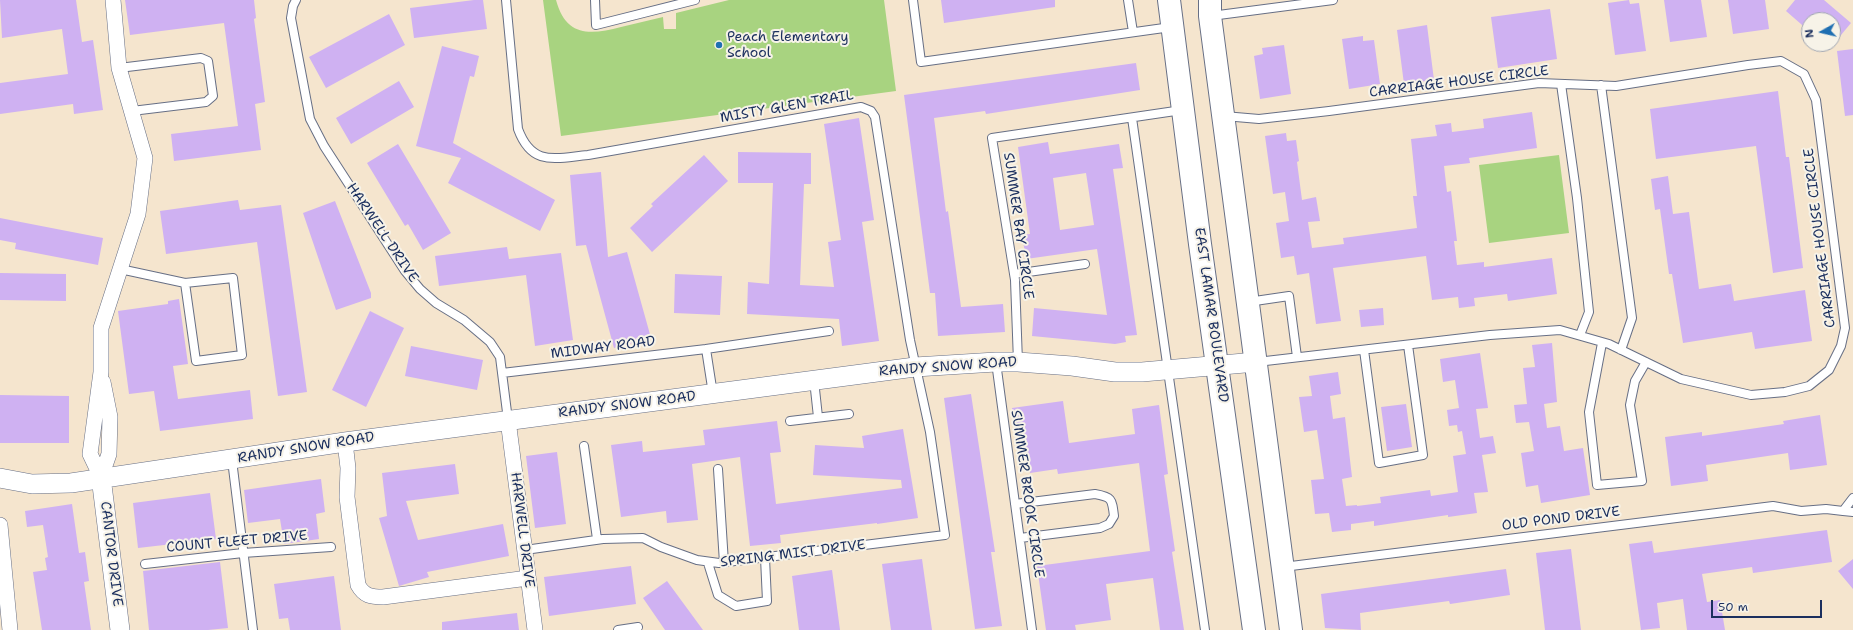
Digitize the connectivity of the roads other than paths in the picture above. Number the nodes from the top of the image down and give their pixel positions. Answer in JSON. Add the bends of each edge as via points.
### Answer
{"nodes":[{"id":1,"x":113,"y":0,"type":"edge"},
{"id":2,"x":296,"y":0,"type":"edge"},
{"id":3,"x":506,"y":0,"type":"edge"},
{"id":4,"x":595,"y":0,"type":"edge"},
{"id":5,"x":695,"y":0,"type":"edge"},
{"id":6,"x":912,"y":0,"type":"edge"},
{"id":7,"x":1128,"y":0,"type":"edge"},
{"id":8,"x":1169,"y":0,"type":"edge"},
{"id":9,"x":1333,"y":0,"type":"edge"},
{"id":10,"x":1210,"y":8,"type":"edge"},
{"id":11,"x":1172,"y":27,"type":"junction"},
{"id":12,"x":1133,"y":32,"type":"junction"},
{"id":13,"x":119,"y":68,"type":"junction"},
{"id":14,"x":1561,"y":84,"type":"junction"},
{"id":15,"x":1601,"y":85,"type":"junction"},
{"id":16,"x":1184,"y":110,"type":"junction"},
{"id":17,"x":132,"y":111,"type":"junction"},
{"id":18,"x":1223,"y":116,"type":"junction"},
{"id":19,"x":1132,"y":118,"type":"junction"},
{"id":20,"x":1085,"y":264,"type":"dead end"},
{"id":21,"x":120,"y":269,"type":"junction"},
{"id":22,"x":1014,"y":274,"type":"junction"},
{"id":23,"x":185,"y":283,"type":"junction"},
{"id":24,"x":1248,"y":302,"type":"junction"},
{"id":25,"x":829,"y":331,"type":"dead end"},
{"id":26,"x":1580,"y":335,"type":"junction"},
{"id":27,"x":1602,"y":342,"type":"junction"},
{"id":28,"x":1408,"y":345,"type":"junction"},
{"id":29,"x":706,"y":349,"type":"junction"},
{"id":30,"x":1364,"y":350,"type":"junction"},
{"id":31,"x":1621,"y":350,"type":"junction"},
{"id":32,"x":1298,"y":357,"type":"junction"},
{"id":33,"x":996,"y":362,"type":"junction"},
{"id":34,"x":1018,"y":362,"type":"junction"},
{"id":35,"x":1256,"y":362,"type":"junction"},
{"id":36,"x":1646,"y":362,"type":"junction"},
{"id":37,"x":1218,"y":366,"type":"junction"},
{"id":38,"x":915,"y":367,"type":"junction"},
{"id":39,"x":1168,"y":371,"type":"junction"},
{"id":40,"x":502,"y":373,"type":"junction"},
{"id":41,"x":814,"y":380,"type":"junction"},
{"id":42,"x":713,"y":394,"type":"junction"},
{"id":43,"x":849,"y":414,"type":"dead end"},
{"id":44,"x":818,"y":417,"type":"junction"},
{"id":45,"x":508,"y":420,"type":"junction"},
{"id":46,"x":790,"y":420,"type":"dead end"},
{"id":47,"x":345,"y":442,"type":"junction"},
{"id":48,"x":584,"y":446,"type":"dead end"},
{"id":49,"x":232,"y":460,"type":"junction"},
{"id":50,"x":718,"y":469,"type":"dead end"},
{"id":51,"x":101,"y":477,"type":"junction"},
{"id":52,"x":0,"y":478,"type":"edge"},
{"id":53,"x":1853,"y":498,"type":"edge"},
{"id":54,"x":1015,"y":504,"type":"junction"},
{"id":55,"x":1844,"y":511,"type":"junction"},
{"id":56,"x":1853,"y":512,"type":"edge"},
{"id":57,"x":0,"y":525,"type":"edge"},
{"id":58,"x":945,"y":535,"type":"joint"},
{"id":59,"x":1020,"y":538,"type":"junction"},
{"id":60,"x":597,"y":539,"type":"junction"},
{"id":61,"x":331,"y":547,"type":"dead end"},
{"id":62,"x":525,"y":550,"type":"junction"},
{"id":63,"x":244,"y":553,"type":"junction"},
{"id":64,"x":765,"y":558,"type":"junction"},
{"id":65,"x":708,"y":563,"type":"junction"},
{"id":66,"x":724,"y":563,"type":"junction"},
{"id":67,"x":145,"y":564,"type":"dead end"},
{"id":68,"x":1283,"y":567,"type":"junction"},
{"id":69,"x":528,"y":578,"type":"junction"},
{"id":70,"x":3,"y":586,"type":"edge"},
{"id":71,"x":638,"y":627,"type":"dead end"},
{"id":72,"x":10,"y":630,"type":"edge"},
{"id":73,"x":120,"y":630,"type":"edge"},
{"id":74,"x":253,"y":630,"type":"edge"},
{"id":75,"x":535,"y":630,"type":"edge"},
{"id":76,"x":618,"y":630,"type":"edge"},
{"id":77,"x":1032,"y":630,"type":"edge"},
{"id":78,"x":1205,"y":630,"type":"edge"},
{"id":79,"x":1254,"y":630,"type":"edge"},
{"id":80,"x":1291,"y":630,"type":"edge"}],
"edges":[{"from":1,"to":13,"type":"street"},
{"from":2,"to":40,"type":"lane","name":"HARWELL DRIVE","via":[[291,18],[310,119],[324,146],[405,271],[436,303],[464,320],[490,342],[500,357]]},
{"from":3,"to":38,"type":"lane","name":"MISTY GLEN TRAIL","via":[[518,129],[526,146],[541,157],[588,155],[861,107],[871,111]]},
{"from":4,"to":5,"type":"lane","via":[[596,25]]},
{"from":6,"to":12,"type":"lane","via":[[922,62]]},
{"from":7,"to":12,"type":"lane"},
{"from":8,"to":11,"type":"main road","name":"EAST LAMAR BOULEVARD"},
{"from":9,"to":10,"type":"lane"},
{"from":10,"to":18,"type":"main road"},
{"from":11,"to":12,"type":"lane"},
{"from":11,"to":16,"type":"main road","name":"EAST LAMAR BOULEVARD"},
{"from":13,"to":17,"type":"street"},
{"from":13,"to":17,"type":"lane","via":[[201,58],[208,61],[213,96],[206,102]]},
{"from":14,"to":15,"type":"lane","name":"CARRIAGE HOUSE CIRCLE"},
{"from":14,"to":18,"type":"lane","name":"CARRIAGE HOUSE CIRCLE","via":[[1539,83],[1329,112],[1266,118]]},
{"from":14,"to":26,"type":"lane","via":[[1589,312]]},
{"from":15,"to":31,"type":"lane","via":[[1632,318]]},
{"from":15,"to":36,"type":"lane","name":"CARRIAGE HOUSE CIRCLE","via":[[1616,86],[1781,61],[1804,74],[1816,100],[1845,328],[1841,346],[1829,370],[1809,386],[1785,392],[1751,395],[1681,379]]},
{"from":16,"to":19,"type":"lane","name":"SUMMER BAY CIRCLE"},
{"from":16,"to":37,"type":"main road","name":"EAST LAMAR BOULEVARD"},
{"from":17,"to":21,"type":"street","via":[[145,158],[138,214]]},
{"from":18,"to":24,"type":"main road"},
{"from":19,"to":22,"type":"lane","name":"SUMMER BAY CIRCLE","via":[[992,138]]},
{"from":19,"to":39,"type":"lane"},
{"from":20,"to":22,"type":"lane"},
{"from":21,"to":23,"type":"lane"},
{"from":21,"to":51,"type":"street","via":[[101,328],[100,372],[90,454]]},
{"from":22,"to":34,"type":"lane","name":"SUMMER BAY CIRCLE"},
{"from":23,"to":23,"type":"lane","via":[[196,361],[242,355],[233,278]]},
{"from":24,"to":32,"type":"lane","via":[[1289,296]]},
{"from":24,"to":35,"type":"main road"},
{"from":25,"to":29,"type":"lane","name":"MIDWAY ROAD"},
{"from":26,"to":27,"type":"lane","name":"CARRIAGE HOUSE CIRCLE"},
{"from":26,"to":28,"type":"lane","name":"CARRIAGE HOUSE CIRCLE","via":[[1560,330]]},
{"from":27,"to":31,"type":"lane","name":"CARRIAGE HOUSE CIRCLE"},
{"from":27,"to":36,"type":"lane","via":[[1589,412],[1597,485],[1642,481],[1630,405],[1635,381]]},
{"from":28,"to":30,"type":"lane","name":"CARRIAGE HOUSE CIRCLE"},
{"from":28,"to":30,"type":"lane","via":[[1423,455],[1379,463]]},
{"from":29,"to":40,"type":"lane","name":"MIDWAY ROAD"},
{"from":29,"to":42,"type":"lane"},
{"from":30,"to":32,"type":"lane","name":"CARRIAGE HOUSE CIRCLE"},
{"from":31,"to":36,"type":"lane","name":"CARRIAGE HOUSE CIRCLE"},
{"from":32,"to":35,"type":"lane","name":"CARRIAGE HOUSE CIRCLE"},
{"from":33,"to":34,"type":"street","name":"RANDY SNOW ROAD"},
{"from":33,"to":38,"type":"street","name":"RANDY SNOW ROAD"},
{"from":33,"to":54,"type":"lane","name":"SUMMER BROOK CIRCLE"},
{"from":34,"to":39,"type":"street","name":"RANDY SNOW ROAD","via":[[1115,372]]},
{"from":35,"to":37,"type":"street","name":"RANDY SNOW ROAD"},
{"from":35,"to":68,"type":"main road"},
{"from":37,"to":39,"type":"street","name":"RANDY SNOW ROAD"},
{"from":37,"to":79,"type":"main road","name":"EAST LAMAR BOULEVARD"},
{"from":38,"to":41,"type":"street","name":"RANDY SNOW ROAD"},
{"from":38,"to":58,"type":"lane","name":"MISTY GLEN TRAIL","via":[[930,432]]},
{"from":39,"to":78,"type":"lane"},
{"from":40,"to":45,"type":"lane","name":"HARWELL DRIVE"},
{"from":41,"to":42,"type":"street","name":"RANDY SNOW ROAD"},
{"from":41,"to":44,"type":"lane"},
{"from":42,"to":45,"type":"street","name":"RANDY SNOW ROAD"},
{"from":43,"to":44,"type":"lane"},
{"from":44,"to":46,"type":"lane"},
{"from":45,"to":47,"type":"street","name":"RANDY SNOW ROAD"},
{"from":45,"to":62,"type":"street","name":"HARWELL DRIVE"},
{"from":47,"to":49,"type":"street","name":"RANDY SNOW ROAD"},
{"from":47,"to":69,"type":"street","via":[[348,468],[347,497],[358,585],[367,596]]},
{"from":48,"to":60,"type":"lane"},
{"from":49,"to":51,"type":"street","name":"RANDY SNOW ROAD"},
{"from":49,"to":63,"type":"lane"},
{"from":50,"to":66,"type":"lane"},
{"from":51,"to":52,"type":"street","name":"RANDY SNOW ROAD","via":[[71,483],[32,484]]},
{"from":51,"to":73,"type":"street","name":"CANTOR DRIVE"},
{"from":53,"to":55,"type":"lane"},
{"from":54,"to":59,"type":"lane","name":"SUMMER BROOK CIRCLE"},
{"from":54,"to":59,"type":"lane","via":[[1095,494],[1108,496],[1112,502],[1114,516],[1109,524],[1100,528]]},
{"from":55,"to":56,"type":"lane","name":"OLD POND DRIVE"},
{"from":55,"to":68,"type":"lane","name":"OLD POND DRIVE","via":[[1801,511],[1773,506]]},
{"from":57,"to":70,"type":"street"},
{"from":58,"to":64,"type":"lane","name":"SPRING MIST DRIVE"},
{"from":59,"to":77,"type":"lane","name":"SUMMER BROOK CIRCLE"},
{"from":60,"to":62,"type":"lane","name":"SPRING MIST DRIVE"},
{"from":60,"to":65,"type":"lane","name":"SPRING MIST DRIVE","via":[[643,538]]},
{"from":61,"to":63,"type":"lane","name":"COUNT FLEET DRIVE"},
{"from":62,"to":69,"type":"street","name":"HARWELL DRIVE"},
{"from":63,"to":67,"type":"lane","name":"COUNT FLEET DRIVE"},
{"from":63,"to":74,"type":"lane"},
{"from":64,"to":65,"type":"lane","via":[[767,601],[736,606],[718,595]]},
{"from":64,"to":66,"type":"lane","name":"SPRING MIST DRIVE"},
{"from":65,"to":66,"type":"lane","name":"SPRING MIST DRIVE"},
{"from":68,"to":80,"type":"main road"},
{"from":69,"to":75,"type":"street","name":"HARWELL DRIVE"},
{"from":70,"to":72,"type":"street"},
{"from":71,"to":76,"type":"lane"}]}
